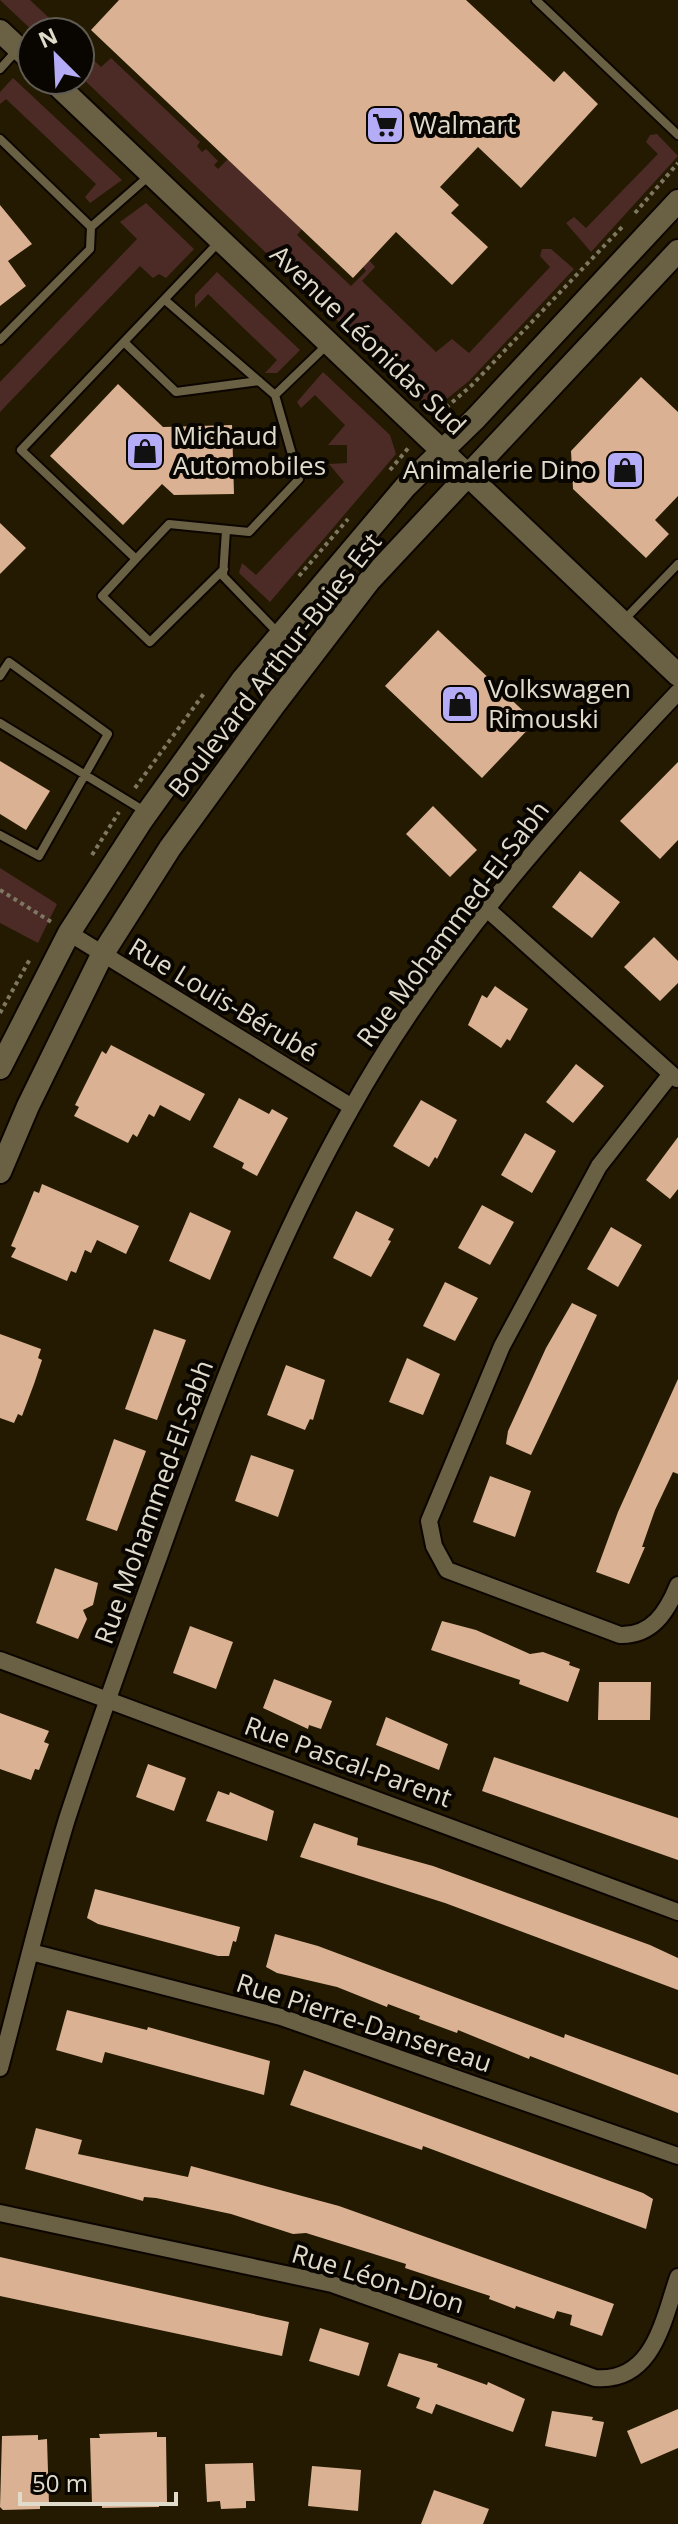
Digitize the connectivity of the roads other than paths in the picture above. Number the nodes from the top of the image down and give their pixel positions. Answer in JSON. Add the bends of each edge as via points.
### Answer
{"nodes":[{"id":1,"x":536,"y":0,"type":"edge"},
{"id":2,"x":0,"y":31,"type":"edge"},
{"id":3,"x":16,"y":46,"type":"edge"},
{"id":4,"x":69,"y":96,"type":"edge"},
{"id":5,"x":678,"y":135,"type":"edge"},
{"id":6,"x":0,"y":139,"type":"edge"},
{"id":7,"x":151,"y":174,"type":"junction"},
{"id":8,"x":678,"y":201,"type":"edge"},
{"id":9,"x":91,"y":227,"type":"junction"},
{"id":10,"x":222,"y":240,"type":"junction"},
{"id":11,"x":678,"y":251,"type":"edge"},
{"id":12,"x":165,"y":300,"type":"junction"},
{"id":13,"x":0,"y":340,"type":"edge"},
{"id":14,"x":124,"y":342,"type":"junction"},
{"id":15,"x":330,"y":342,"type":"junction"},
{"id":16,"x":259,"y":381,"type":"junction"},
{"id":17,"x":275,"y":395,"type":"junction"},
{"id":18,"x":444,"y":450,"type":"junction"},
{"id":19,"x":469,"y":476,"type":"junction"},
{"id":20,"x":226,"y":530,"type":"junction"},
{"id":21,"x":136,"y":559,"type":"junction"},
{"id":22,"x":678,"y":564,"type":"edge"},
{"id":23,"x":224,"y":569,"type":"junction"},
{"id":24,"x":623,"y":621,"type":"junction"},
{"id":25,"x":279,"y":634,"type":"junction"},
{"id":26,"x":678,"y":675,"type":"edge"},
{"id":27,"x":0,"y":676,"type":"edge"},
{"id":28,"x":678,"y":692,"type":"edge"},
{"id":29,"x":0,"y":723,"type":"edge"},
{"id":30,"x":87,"y":775,"type":"junction"},
{"id":31,"x":148,"y":813,"type":"junction"},
{"id":32,"x":0,"y":835,"type":"edge"},
{"id":33,"x":487,"y":909,"type":"junction"},
{"id":34,"x":69,"y":933,"type":"junction"},
{"id":35,"x":102,"y":955,"type":"junction"},
{"id":36,"x":0,"y":1068,"type":"edge"},
{"id":37,"x":675,"y":1077,"type":"edge"},
{"id":38,"x":352,"y":1107,"type":"junction"},
{"id":39,"x":0,"y":1172,"type":"edge"},
{"id":40,"x":678,"y":1585,"type":"edge"},
{"id":41,"x":0,"y":1660,"type":"edge"},
{"id":42,"x":108,"y":1700,"type":"junction"},
{"id":43,"x":678,"y":1912,"type":"edge"},
{"id":44,"x":31,"y":1952,"type":"junction"},
{"id":45,"x":0,"y":2068,"type":"edge"},
{"id":46,"x":678,"y":2156,"type":"edge"},
{"id":47,"x":0,"y":2213,"type":"edge"},
{"id":48,"x":678,"y":2277,"type":"edge"}],
"edges":[{"from":1,"to":5,"type":"lane"},
{"from":2,"to":3,"type":"street"},
{"from":4,"to":7,"type":"street","name":"Avenue Léonidas Sud"},
{"from":6,"to":9,"type":"lane"},
{"from":7,"to":9,"type":"lane"},
{"from":7,"to":10,"type":"street","name":"Avenue Léonidas Sud"},
{"from":8,"to":18,"type":"street","name":"Boulevard Arthur-Buies Est"},
{"from":9,"to":13,"type":"lane","via":[[90,249]]},
{"from":10,"to":12,"type":"lane"},
{"from":10,"to":15,"type":"street","name":"Avenue Léonidas Sud"},
{"from":11,"to":19,"type":"street","name":"Boulevard Arthur-Buies Est"},
{"from":12,"to":14,"type":"lane"},
{"from":12,"to":16,"type":"lane"},
{"from":14,"to":16,"type":"lane","via":[[176,392]]},
{"from":14,"to":21,"type":"lane","via":[[21,450]]},
{"from":15,"to":17,"type":"lane"},
{"from":15,"to":18,"type":"street","name":"Avenue Léonidas Sud"},
{"from":16,"to":17,"type":"lane"},
{"from":17,"to":20,"type":"lane","via":[[299,479],[249,532]]},
{"from":18,"to":19,"type":"street","name":"Avenue Léonidas Sud"},
{"from":18,"to":25,"type":"street","name":"Boulevard Arthur-Buies Est","via":[[365,532]]},
{"from":19,"to":24,"type":"street","name":"Avenue Léonidas Sud"},
{"from":19,"to":35,"type":"street","name":"Boulevard Arthur-Buies Est","via":[[369,581],[283,693],[170,848]]},
{"from":20,"to":21,"type":"lane","via":[[169,524]]},
{"from":20,"to":23,"type":"lane"},
{"from":21,"to":23,"type":"lane","via":[[102,596],[150,642]]},
{"from":22,"to":24,"type":"lane"},
{"from":23,"to":25,"type":"lane","via":[[223,576]]},
{"from":24,"to":26,"type":"street","name":"Avenue Léonidas Sud"},
{"from":25,"to":31,"type":"street","name":"Boulevard Arthur-Buies Est"},
{"from":27,"to":30,"type":"lane","via":[[9,662],[108,734]]},
{"from":28,"to":33,"type":"street","name":"Rue Mohammed-El-Sabh","via":[[562,816]]},
{"from":29,"to":30,"type":"lane"},
{"from":30,"to":31,"type":"lane"},
{"from":30,"to":32,"type":"lane","via":[[39,856]]},
{"from":31,"to":34,"type":"street","name":"Boulevard Arthur-Buies Est"},
{"from":33,"to":37,"type":"street"},
{"from":33,"to":38,"type":"street","name":"Rue Mohammed-El-Sabh"},
{"from":34,"to":35,"type":"street","name":"Rue Louis-Bérubé"},
{"from":34,"to":36,"type":"street","name":"Boulevard Arthur-Buies Est"},
{"from":35,"to":38,"type":"street","name":"Rue Louis-Bérubé"},
{"from":35,"to":39,"type":"street","name":"Boulevard Arthur-Buies Est"},
{"from":37,"to":40,"type":"street","via":[[599,1166],[502,1346],[429,1521],[447,1570],[620,1635],[635,1635],[652,1626],[668,1609]]},
{"from":38,"to":42,"type":"street","name":"Rue Mohammed-El-Sabh","via":[[248,1317]]},
{"from":41,"to":42,"type":"street","name":"Rue Pascal-Parent"},
{"from":42,"to":43,"type":"street","name":"Rue Pascal-Parent"},
{"from":42,"to":44,"type":"street"},
{"from":44,"to":45,"type":"street"},
{"from":44,"to":46,"type":"street","name":"Rue Pierre-Dansereau","via":[[281,2017]]},
{"from":47,"to":48,"type":"street","name":"Rue Léon-Dion","via":[[332,2284],[595,2378],[618,2377],[642,2363],[654,2346]]}]}
